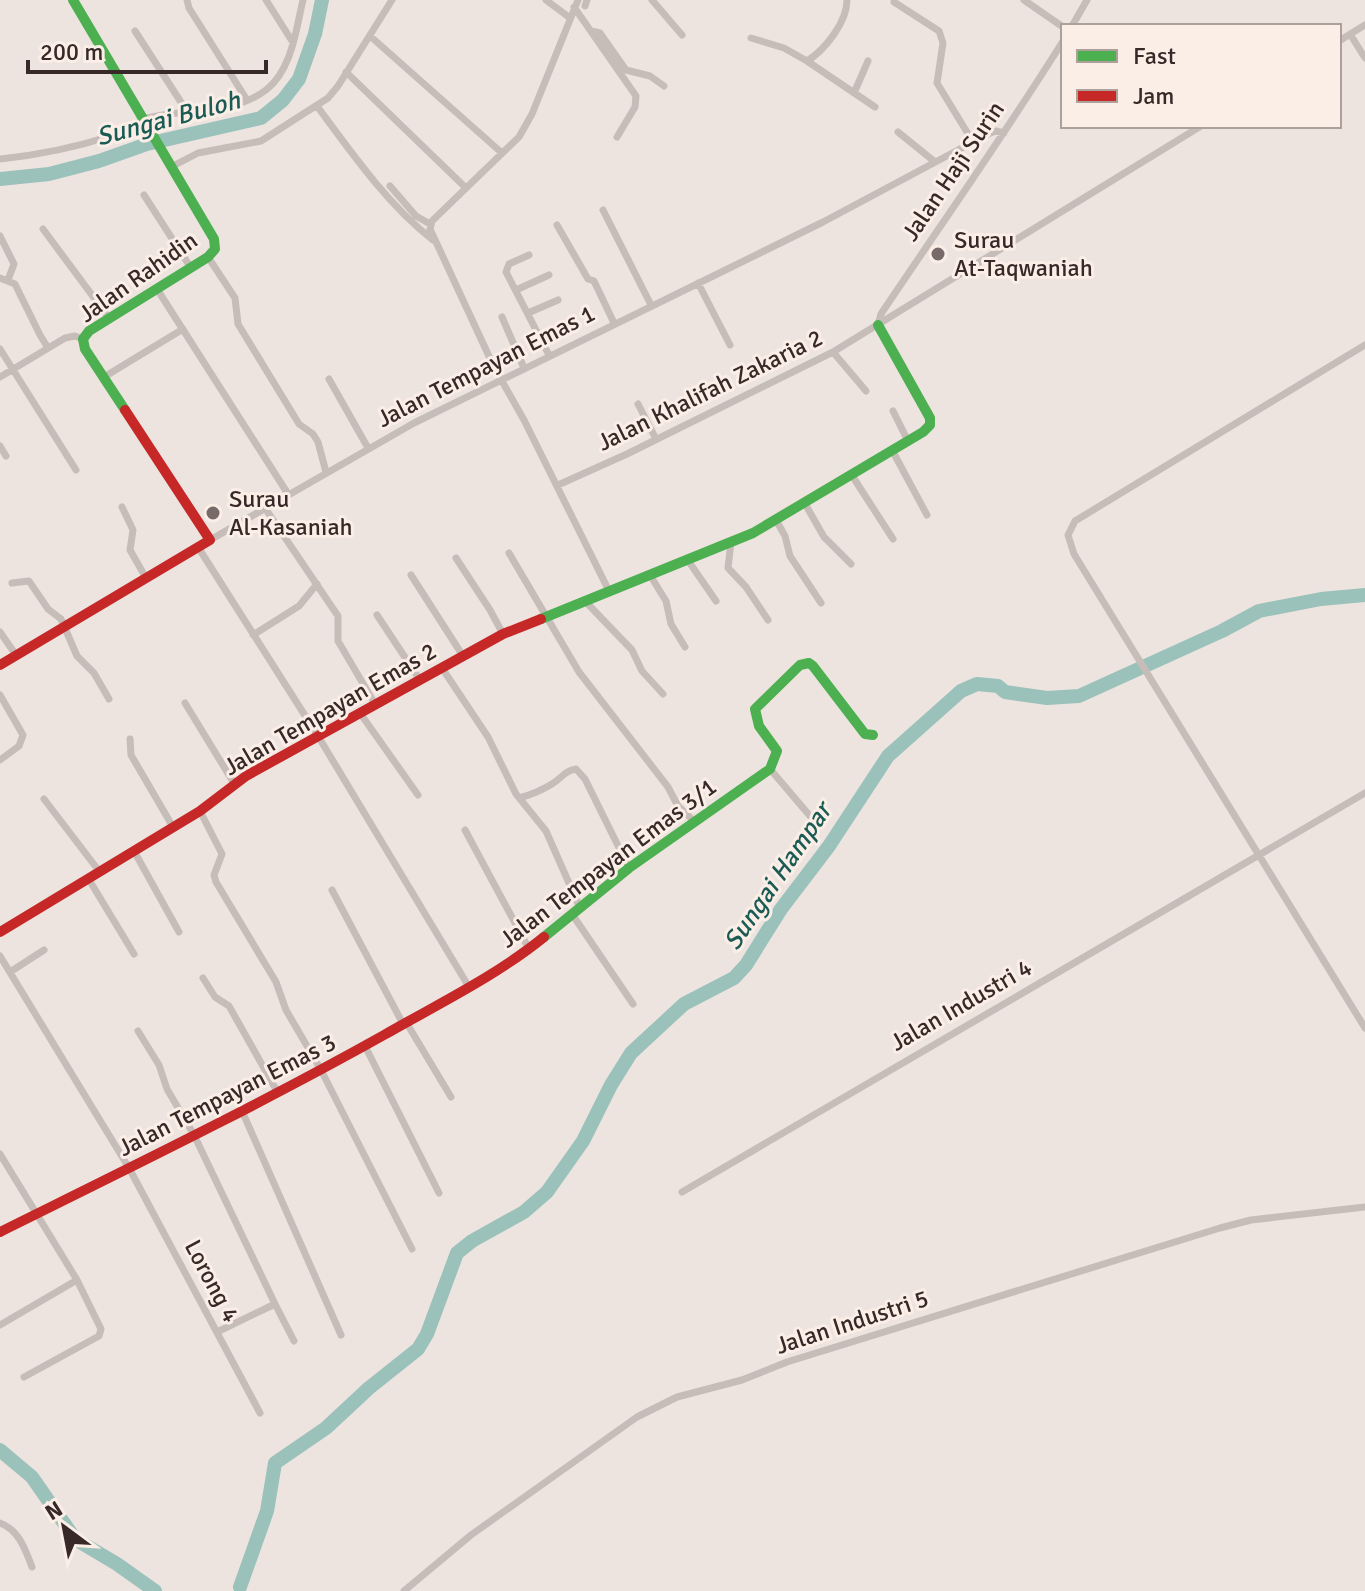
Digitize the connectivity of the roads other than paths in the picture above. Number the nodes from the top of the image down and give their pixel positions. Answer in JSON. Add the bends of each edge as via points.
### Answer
{"nodes":[{"id":1,"x":73,"y":0,"type":"edge"},
{"id":2,"x":187,"y":0,"type":"edge"},
{"id":3,"x":266,"y":0,"type":"edge"},
{"id":4,"x":293,"y":0,"type":"edge"},
{"id":5,"x":303,"y":0,"type":"edge"},
{"id":6,"x":392,"y":0,"type":"edge"},
{"id":7,"x":546,"y":0,"type":"edge"},
{"id":8,"x":652,"y":0,"type":"edge"},
{"id":9,"x":847,"y":0,"type":"edge"},
{"id":10,"x":1024,"y":0,"type":"edge"},
{"id":11,"x":1087,"y":0,"type":"edge"},
{"id":12,"x":894,"y":2,"type":"edge"},
{"id":13,"x":581,"y":3,"type":"edge"},
{"id":14,"x":300,"y":11,"type":"junction"},
{"id":15,"x":570,"y":18,"type":"junction"},
{"id":16,"x":1073,"y":24,"type":"edge"},
{"id":17,"x":1365,"y":25,"type":"edge"},
{"id":18,"x":1061,"y":26,"type":"edge"},
{"id":19,"x":135,"y":31,"type":"dead end"},
{"id":20,"x":591,"y":31,"type":"junction"},
{"id":21,"x":1350,"y":34,"type":"junction"},
{"id":22,"x":682,"y":35,"type":"dead end"},
{"id":23,"x":370,"y":36,"type":"junction"},
{"id":24,"x":751,"y":38,"type":"dead end"},
{"id":25,"x":1341,"y":40,"type":"edge"},
{"id":26,"x":292,"y":41,"type":"junction"},
{"id":27,"x":1061,"y":44,"type":"edge"},
{"id":28,"x":1365,"y":58,"type":"edge"},
{"id":29,"x":807,"y":61,"type":"junction"},
{"id":30,"x":868,"y":61,"type":"dead end"},
{"id":31,"x":346,"y":72,"type":"junction"},
{"id":32,"x":664,"y":86,"type":"dead end"},
{"id":33,"x":854,"y":93,"type":"junction"},
{"id":34,"x":247,"y":100,"type":"junction"},
{"id":35,"x":317,"y":106,"type":"junction"},
{"id":36,"x":875,"y":107,"type":"dead end"},
{"id":37,"x":188,"y":113,"type":"junction"},
{"id":38,"x":147,"y":122,"type":"junction"},
{"id":39,"x":1198,"y":128,"type":"edge"},
{"id":40,"x":898,"y":132,"type":"dead end"},
{"id":41,"x":1004,"y":133,"type":"junction"},
{"id":42,"x":617,"y":137,"type":"dead end"},
{"id":43,"x":973,"y":142,"type":"junction"},
{"id":44,"x":502,"y":153,"type":"junction"},
{"id":45,"x":0,"y":159,"type":"edge"},
{"id":46,"x":170,"y":161,"type":"junction"},
{"id":47,"x":935,"y":162,"type":"junction"},
{"id":48,"x":390,"y":186,"type":"dead end"},
{"id":49,"x":466,"y":188,"type":"junction"},
{"id":50,"x":144,"y":195,"type":"dead end"},
{"id":51,"x":603,"y":210,"type":"dead end"},
{"id":52,"x":430,"y":224,"type":"junction"},
{"id":53,"x":557,"y":225,"type":"dead end"},
{"id":54,"x":43,"y":229,"type":"dead end"},
{"id":55,"x":0,"y":236,"type":"edge"},
{"id":56,"x":434,"y":241,"type":"junction"},
{"id":57,"x":529,"y":255,"type":"dead end"},
{"id":58,"x":208,"y":257,"type":"junction"},
{"id":59,"x":191,"y":268,"type":"junction"},
{"id":60,"x":549,"y":275,"type":"dead end"},
{"id":61,"x":4,"y":279,"type":"edge"},
{"id":62,"x":698,"y":283,"type":"junction"},
{"id":63,"x":157,"y":289,"type":"junction"},
{"id":64,"x":516,"y":290,"type":"junction"},
{"id":65,"x":558,"y":300,"type":"dead end"},
{"id":66,"x":651,"y":305,"type":"junction"},
{"id":67,"x":528,"y":313,"type":"junction"},
{"id":68,"x":502,"y":317,"type":"dead end"},
{"id":69,"x":109,"y":318,"type":"junction"},
{"id":70,"x":614,"y":323,"type":"junction"},
{"id":71,"x":878,"y":325,"type":"junction"},
{"id":72,"x":183,"y":329,"type":"junction"},
{"id":73,"x":83,"y":339,"type":"junction"},
{"id":74,"x":730,"y":345,"type":"dead end"},
{"id":75,"x":1365,"y":345,"type":"edge"},
{"id":76,"x":48,"y":348,"type":"junction"},
{"id":77,"x":0,"y":349,"type":"edge"},
{"id":78,"x":833,"y":352,"type":"junction"},
{"id":79,"x":549,"y":355,"type":"junction"},
{"id":80,"x":524,"y":368,"type":"junction"},
{"id":81,"x":13,"y":369,"type":"junction"},
{"id":82,"x":0,"y":377,"type":"edge"},
{"id":83,"x":104,"y":377,"type":"junction"},
{"id":84,"x":329,"y":379,"type":"dead end"},
{"id":85,"x":501,"y":379,"type":"junction"},
{"id":86,"x":866,"y":391,"type":"dead end"},
{"id":87,"x":638,"y":404,"type":"dead end"},
{"id":88,"x":893,"y":411,"type":"dead end"},
{"id":89,"x":656,"y":439,"type":"junction"},
{"id":90,"x":908,"y":441,"type":"junction"},
{"id":91,"x":0,"y":446,"type":"edge"},
{"id":92,"x":368,"y":448,"type":"junction"},
{"id":93,"x":892,"y":450,"type":"junction"},
{"id":94,"x":6,"y":456,"type":"dead end"},
{"id":95,"x":76,"y":470,"type":"dead end"},
{"id":96,"x":326,"y":472,"type":"junction"},
{"id":97,"x":851,"y":474,"type":"junction"},
{"id":98,"x":558,"y":485,"type":"junction"},
{"id":99,"x":288,"y":494,"type":"junction"},
{"id":100,"x":804,"y":502,"type":"junction"},
{"id":101,"x":122,"y":507,"type":"dead end"},
{"id":102,"x":265,"y":508,"type":"junction"},
{"id":103,"x":927,"y":515,"type":"dead end"},
{"id":104,"x":776,"y":520,"type":"junction"},
{"id":105,"x":893,"y":539,"type":"dead end"},
{"id":106,"x":210,"y":540,"type":"junction"},
{"id":107,"x":731,"y":542,"type":"junction"},
{"id":108,"x":198,"y":547,"type":"junction"},
{"id":109,"x":509,"y":553,"type":"dead end"},
{"id":110,"x":456,"y":558,"type":"dead end"},
{"id":111,"x":687,"y":559,"type":"junction"},
{"id":112,"x":851,"y":564,"type":"dead end"},
{"id":113,"x":411,"y":575,"type":"dead end"},
{"id":114,"x":650,"y":575,"type":"junction"},
{"id":115,"x":146,"y":578,"type":"junction"},
{"id":116,"x":12,"y":583,"type":"dead end"},
{"id":117,"x":317,"y":584,"type":"junction"},
{"id":118,"x":609,"y":591,"type":"junction"},
{"id":119,"x":585,"y":601,"type":"junction"},
{"id":120,"x":716,"y":601,"type":"dead end"},
{"id":121,"x":821,"y":603,"type":"dead end"},
{"id":122,"x":377,"y":615,"type":"dead end"},
{"id":123,"x":547,"y":616,"type":"junction"},
{"id":124,"x":768,"y":620,"type":"dead end"},
{"id":125,"x":65,"y":626,"type":"junction"},
{"id":126,"x":0,"y":632,"type":"edge"},
{"id":127,"x":503,"y":634,"type":"junction"},
{"id":128,"x":253,"y":635,"type":"junction"},
{"id":129,"x":685,"y":647,"type":"dead end"},
{"id":130,"x":16,"y":655,"type":"junction"},
{"id":131,"x":463,"y":656,"type":"junction"},
{"id":132,"x":0,"y":665,"type":"edge"},
{"id":133,"x":442,"y":668,"type":"junction"},
{"id":134,"x":420,"y":680,"type":"junction"},
{"id":135,"x":663,"y":694,"type":"dead end"},
{"id":136,"x":0,"y":695,"type":"edge"},
{"id":137,"x":109,"y":699,"type":"dead end"},
{"id":138,"x":185,"y":703,"type":"dead end"},
{"id":139,"x":375,"y":704,"type":"junction"},
{"id":140,"x":360,"y":713,"type":"junction"},
{"id":141,"x":873,"y":735,"type":"dead end"},
{"id":142,"x":318,"y":736,"type":"junction"},
{"id":143,"x":130,"y":739,"type":"dead end"},
{"id":144,"x":0,"y":760,"type":"edge"},
{"id":145,"x":770,"y":769,"type":"junction"},
{"id":146,"x":235,"y":785,"type":"junction"},
{"id":147,"x":1365,"y":793,"type":"edge"},
{"id":148,"x":418,"y":795,"type":"dead end"},
{"id":149,"x":519,"y":798,"type":"junction"},
{"id":150,"x":44,"y":799,"type":"dead end"},
{"id":151,"x":200,"y":811,"type":"junction"},
{"id":152,"x":810,"y":816,"type":"dead end"},
{"id":153,"x":695,"y":822,"type":"junction"},
{"id":154,"x":173,"y":827,"type":"junction"},
{"id":155,"x":465,"y":830,"type":"dead end"},
{"id":156,"x":134,"y":851,"type":"junction"},
{"id":157,"x":1260,"y":854,"type":"junction"},
{"id":158,"x":629,"y":868,"type":"junction"},
{"id":159,"x":99,"y":871,"type":"junction"},
{"id":160,"x":88,"y":878,"type":"junction"},
{"id":161,"x":332,"y":890,"type":"dead end"},
{"id":162,"x":576,"y":911,"type":"junction"},
{"id":163,"x":0,"y":932,"type":"edge"},
{"id":164,"x":179,"y":932,"type":"dead end"},
{"id":165,"x":529,"y":949,"type":"junction"},
{"id":166,"x":44,"y":950,"type":"dead end"},
{"id":167,"x":134,"y":954,"type":"dead end"},
{"id":168,"x":0,"y":956,"type":"edge"},
{"id":169,"x":10,"y":972,"type":"junction"},
{"id":170,"x":203,"y":978,"type":"dead end"},
{"id":171,"x":469,"y":987,"type":"junction"},
{"id":172,"x":633,"y":1004,"type":"dead end"},
{"id":173,"x":405,"y":1023,"type":"junction"},
{"id":174,"x":1365,"y":1028,"type":"edge"},
{"id":175,"x":138,"y":1031,"type":"dead end"},
{"id":176,"x":365,"y":1046,"type":"junction"},
{"id":177,"x":321,"y":1070,"type":"junction"},
{"id":178,"x":278,"y":1093,"type":"junction"},
{"id":179,"x":451,"y":1097,"type":"dead end"},
{"id":180,"x":242,"y":1111,"type":"junction"},
{"id":181,"x":194,"y":1135,"type":"junction"},
{"id":182,"x":0,"y":1154,"type":"edge"},
{"id":183,"x":129,"y":1168,"type":"junction"},
{"id":184,"x":682,"y":1192,"type":"dead end"},
{"id":185,"x":439,"y":1193,"type":"dead end"},
{"id":186,"x":1365,"y":1207,"type":"edge"},
{"id":187,"x":37,"y":1214,"type":"junction"},
{"id":188,"x":0,"y":1232,"type":"edge"},
{"id":189,"x":412,"y":1249,"type":"dead end"},
{"id":190,"x":77,"y":1280,"type":"junction"},
{"id":191,"x":275,"y":1304,"type":"junction"},
{"id":192,"x":0,"y":1325,"type":"edge"},
{"id":193,"x":217,"y":1332,"type":"junction"},
{"id":194,"x":341,"y":1335,"type":"dead end"},
{"id":195,"x":294,"y":1341,"type":"dead end"},
{"id":196,"x":24,"y":1377,"type":"dead end"},
{"id":197,"x":260,"y":1413,"type":"dead end"},
{"id":198,"x":0,"y":1523,"type":"edge"},
{"id":199,"x":32,"y":1567,"type":"dead end"},
{"id":200,"x":404,"y":1591,"type":"edge"}],
"edges":[{"from":1,"to":38,"type":"street","name":"Jalan Rahidin"},
{"from":2,"to":34,"type":"street"},
{"from":3,"to":26,"type":"street"},
{"from":4,"to":14,"type":"street"},
{"from":5,"to":14,"type":"street"},
{"from":6,"to":23,"type":"street"},
{"from":7,"to":15,"type":"street"},
{"from":8,"to":22,"type":"street"},
{"from":9,"to":29,"type":"street","via":[[828,42]]},
{"from":10,"to":18,"type":"street"},
{"from":11,"to":16,"type":"street"},
{"from":12,"to":43,"type":"street","via":[[939,31],[937,83]]},
{"from":13,"to":15,"type":"street"},
{"from":13,"to":20,"type":"street"},
{"from":14,"to":26,"type":"street"},
{"from":15,"to":44,"type":"street","via":[[532,114]]},
{"from":17,"to":21,"type":"street"},
{"from":19,"to":37,"type":"street"},
{"from":20,"to":32,"type":"street","via":[[600,33],[626,70]]},
{"from":20,"to":42,"type":"street","via":[[636,96]]},
{"from":21,"to":25,"type":"street"},
{"from":21,"to":28,"type":"street"},
{"from":23,"to":31,"type":"street"},
{"from":23,"to":44,"type":"street"},
{"from":24,"to":29,"type":"street"},
{"from":26,"to":34,"type":"street","via":[[287,63],[268,89]]},
{"from":27,"to":41,"type":"street","name":"Jalan Haji Surin"},
{"from":29,"to":33,"type":"street"},
{"from":30,"to":33,"type":"street"},
{"from":31,"to":35,"type":"street"},
{"from":31,"to":49,"type":"street"},
{"from":33,"to":36,"type":"street"},
{"from":34,"to":37,"type":"street"},
{"from":35,"to":46,"type":"street","via":[[261,141]]},
{"from":35,"to":56,"type":"street","via":[[356,158]]},
{"from":37,"to":38,"type":"street"},
{"from":38,"to":45,"type":"street","via":[[39,155]]},
{"from":38,"to":46,"type":"street","name":"Jalan Rahidin"},
{"from":39,"to":71,"type":"street","name":"Jalan Khalifah Zakaria 2"},
{"from":40,"to":47,"type":"street"},
{"from":41,"to":43,"type":"street","name":"Jalan Tempayan Emas 1","via":[[994,131]]},
{"from":41,"to":71,"type":"street","name":"Jalan Haji Surin"},
{"from":43,"to":47,"type":"street","name":"Jalan Tempayan Emas 1"},
{"from":44,"to":49,"type":"street"},
{"from":46,"to":58,"type":"street","name":"Jalan Rahidin","via":[[212,233],[215,249]]},
{"from":47,"to":62,"type":"street","name":"Jalan Tempayan Emas 1"},
{"from":48,"to":52,"type":"street"},
{"from":49,"to":52,"type":"street"},
{"from":50,"to":59,"type":"street"},
{"from":51,"to":66,"type":"street"},
{"from":52,"to":56,"type":"street"},
{"from":53,"to":70,"type":"street"},
{"from":54,"to":69,"type":"street"},
{"from":55,"to":61,"type":"street","via":[[14,264]]},
{"from":56,"to":85,"type":"street"},
{"from":57,"to":64,"type":"street","via":[[507,266]]},
{"from":58,"to":59,"type":"street","name":"Jalan Rahidin"},
{"from":58,"to":96,"type":"street","via":[[235,298],[238,324],[299,424],[318,442]]},
{"from":59,"to":63,"type":"street","name":"Jalan Rahidin"},
{"from":60,"to":64,"type":"street"},
{"from":61,"to":76,"type":"street","via":[[15,284]]},
{"from":62,"to":66,"type":"street","name":"Jalan Tempayan Emas 1"},
{"from":62,"to":74,"type":"street"},
{"from":63,"to":69,"type":"street","name":"Jalan Rahidin"},
{"from":63,"to":72,"type":"street"},
{"from":64,"to":67,"type":"street"},
{"from":65,"to":67,"type":"street"},
{"from":66,"to":70,"type":"street","name":"Jalan Tempayan Emas 1"},
{"from":67,"to":79,"type":"street"},
{"from":68,"to":80,"type":"street"},
{"from":69,"to":73,"type":"street","name":"Jalan Rahidin"},
{"from":70,"to":79,"type":"street","name":"Jalan Tempayan Emas 1"},
{"from":71,"to":78,"type":"street","name":"Jalan Khalifah Zakaria 2"},
{"from":71,"to":90,"type":"street","via":[[930,418],[927,429]]},
{"from":72,"to":83,"type":"street"},
{"from":72,"to":99,"type":"street"},
{"from":73,"to":76,"type":"street","via":[[70,336]]},
{"from":73,"to":83,"type":"street","name":"Jalan Rahidin"},
{"from":75,"to":157,"type":"street","via":[[1070,527],[1069,544]]},
{"from":76,"to":81,"type":"street"},
{"from":77,"to":81,"type":"street"},
{"from":78,"to":86,"type":"street"},
{"from":78,"to":89,"type":"street","name":"Jalan Khalifah Zakaria 2"},
{"from":79,"to":80,"type":"street","name":"Jalan Tempayan Emas 1"},
{"from":80,"to":85,"type":"street","name":"Jalan Tempayan Emas 1"},
{"from":81,"to":82,"type":"street"},
{"from":81,"to":95,"type":"street"},
{"from":83,"to":106,"type":"street","name":"Jalan Rahidin"},
{"from":84,"to":92,"type":"street"},
{"from":85,"to":92,"type":"street","name":"Jalan Tempayan Emas 1"},
{"from":85,"to":98,"type":"street"},
{"from":87,"to":89,"type":"street"},
{"from":88,"to":90,"type":"street"},
{"from":89,"to":98,"type":"street","name":"Jalan Khalifah Zakaria 2"},
{"from":90,"to":93,"type":"street","name":"Jalan Tempayan Emas 2"},
{"from":91,"to":94,"type":"street"},
{"from":92,"to":96,"type":"street","name":"Jalan Tempayan Emas 1"},
{"from":93,"to":97,"type":"street","name":"Jalan Tempayan Emas 2"},
{"from":93,"to":103,"type":"street"},
{"from":96,"to":99,"type":"street","name":"Jalan Tempayan Emas 1"},
{"from":97,"to":100,"type":"street","name":"Jalan Tempayan Emas 2"},
{"from":97,"to":105,"type":"street"},
{"from":98,"to":118,"type":"street"},
{"from":99,"to":102,"type":"street","name":"Jalan Tempayan Emas 1"},
{"from":100,"to":104,"type":"street","name":"Jalan Tempayan Emas 2"},
{"from":100,"to":112,"type":"street","via":[[824,537]]},
{"from":101,"to":115,"type":"street","via":[[133,530],[130,550]]},
{"from":102,"to":106,"type":"street","name":"Jalan Tempayan Emas 1"},
{"from":102,"to":117,"type":"street"},
{"from":104,"to":107,"type":"street","name":"Jalan Tempayan Emas 2"},
{"from":104,"to":121,"type":"street","via":[[790,556]]},
{"from":106,"to":108,"type":"street","name":"Jalan Tempayan Emas 1"},
{"from":107,"to":111,"type":"street","name":"Jalan Tempayan Emas 2"},
{"from":107,"to":124,"type":"street","via":[[728,568]]},
{"from":108,"to":115,"type":"street","name":"Jalan Tempayan Emas 1"},
{"from":108,"to":128,"type":"street"},
{"from":109,"to":123,"type":"street"},
{"from":110,"to":127,"type":"street"},
{"from":111,"to":114,"type":"street","name":"Jalan Tempayan Emas 2"},
{"from":111,"to":120,"type":"street"},
{"from":113,"to":131,"type":"street"},
{"from":114,"to":118,"type":"street","name":"Jalan Tempayan Emas 2"},
{"from":114,"to":129,"type":"street"},
{"from":115,"to":125,"type":"street","name":"Jalan Tempayan Emas 1"},
{"from":116,"to":125,"type":"street","via":[[29,581]]},
{"from":117,"to":128,"type":"street","via":[[299,606]]},
{"from":117,"to":139,"type":"street","via":[[339,619],[338,641]]},
{"from":118,"to":119,"type":"street","name":"Jalan Tempayan Emas 2"},
{"from":119,"to":123,"type":"street","name":"Jalan Tempayan Emas 2"},
{"from":119,"to":135,"type":"street","via":[[632,650]]},
{"from":122,"to":134,"type":"street"},
{"from":123,"to":127,"type":"street","name":"Jalan Tempayan Emas 2"},
{"from":123,"to":153,"type":"street","via":[[579,672]]},
{"from":125,"to":130,"type":"street","name":"Jalan Tempayan Emas 1"},
{"from":125,"to":137,"type":"street","via":[[77,656]]},
{"from":126,"to":130,"type":"street"},
{"from":127,"to":131,"type":"street","name":"Jalan Tempayan Emas 2"},
{"from":128,"to":142,"type":"street"},
{"from":130,"to":132,"type":"street","name":"Jalan Tempayan Emas 1"},
{"from":131,"to":133,"type":"street","name":"Jalan Tempayan Emas 2"},
{"from":133,"to":134,"type":"street","name":"Jalan Tempayan Emas 2"},
{"from":133,"to":149,"type":"street","via":[[488,737]]},
{"from":134,"to":139,"type":"street","name":"Jalan Tempayan Emas 2"},
{"from":136,"to":144,"type":"street","via":[[23,735],[19,746]]},
{"from":138,"to":146,"type":"street"},
{"from":139,"to":140,"type":"street","name":"Jalan Tempayan Emas 2"},
{"from":140,"to":142,"type":"street","name":"Jalan Tempayan Emas 2"},
{"from":140,"to":148,"type":"street"},
{"from":141,"to":145,"type":"street","via":[[865,734],[813,666],[804,663],[755,709],[757,724],[777,751]]},
{"from":142,"to":146,"type":"street","name":"Jalan Tempayan Emas 2"},
{"from":142,"to":171,"type":"street"},
{"from":143,"to":154,"type":"street","via":[[131,755]]},
{"from":145,"to":152,"type":"street"},
{"from":145,"to":153,"type":"street","name":"Jalan Tempayan Emas 3/1"},
{"from":146,"to":151,"type":"street","name":"Jalan Tempayan Emas 2"},
{"from":147,"to":157,"type":"street","name":"Jalan Industri 4"},
{"from":149,"to":158,"type":"street","via":[[576,769]]},
{"from":149,"to":162,"type":"street","via":[[546,831]]},
{"from":150,"to":159,"type":"street"},
{"from":151,"to":154,"type":"street","name":"Jalan Tempayan Emas 2"},
{"from":151,"to":177,"type":"street","via":[[222,854],[216,882]]},
{"from":153,"to":158,"type":"street","name":"Jalan Tempayan Emas 3/1"},
{"from":154,"to":156,"type":"street","name":"Jalan Tempayan Emas 2"},
{"from":155,"to":165,"type":"street"},
{"from":156,"to":159,"type":"street","name":"Jalan Tempayan Emas 2"},
{"from":156,"to":164,"type":"street"},
{"from":157,"to":174,"type":"street"},
{"from":157,"to":184,"type":"street","name":"Jalan Industri 4"},
{"from":158,"to":162,"type":"street","name":"Jalan Tempayan Emas 3/1"},
{"from":159,"to":160,"type":"street","name":"Jalan Tempayan Emas 2"},
{"from":160,"to":163,"type":"street","name":"Jalan Tempayan Emas 2"},
{"from":160,"to":167,"type":"street"},
{"from":161,"to":173,"type":"street"},
{"from":162,"to":165,"type":"street","name":"Jalan Tempayan Emas 3/1"},
{"from":162,"to":172,"type":"street"},
{"from":165,"to":171,"type":"street","name":"Jalan Tempayan Emas 3/1"},
{"from":166,"to":169,"type":"street"},
{"from":168,"to":169,"type":"street","name":"Lorong 4"},
{"from":169,"to":183,"type":"street","name":"Lorong 4"},
{"from":170,"to":178,"type":"street","via":[[215,997],[229,1006]]},
{"from":171,"to":173,"type":"street","name":"Jalan Tempayan Emas 3"},
{"from":173,"to":176,"type":"street","name":"Jalan Tempayan Emas 3"},
{"from":173,"to":179,"type":"street"},
{"from":175,"to":181,"type":"street"},
{"from":176,"to":177,"type":"street","name":"Jalan Tempayan Emas 3"},
{"from":176,"to":185,"type":"street"},
{"from":177,"to":178,"type":"street","name":"Jalan Tempayan Emas 3"},
{"from":177,"to":189,"type":"street"},
{"from":178,"to":180,"type":"street","name":"Jalan Tempayan Emas 3"},
{"from":180,"to":181,"type":"street","name":"Jalan Tempayan Emas 3"},
{"from":180,"to":194,"type":"street"},
{"from":181,"to":183,"type":"street","name":"Jalan Tempayan Emas 3"},
{"from":181,"to":191,"type":"street"},
{"from":182,"to":187,"type":"street"},
{"from":183,"to":187,"type":"street","name":"Jalan Tempayan Emas 3"},
{"from":183,"to":193,"type":"street","name":"Lorong 4"},
{"from":186,"to":200,"type":"street","name":"Jalan Industri 5","via":[[1220,1228],[677,1397],[637,1417],[548,1477]]},
{"from":187,"to":188,"type":"street","name":"Jalan Tempayan Emas 3"},
{"from":187,"to":190,"type":"street"},
{"from":190,"to":192,"type":"street"},
{"from":190,"to":196,"type":"street","via":[[101,1329],[99,1336]]},
{"from":191,"to":193,"type":"street"},
{"from":191,"to":195,"type":"street"},
{"from":193,"to":197,"type":"street","name":"Lorong 4"},
{"from":198,"to":199,"type":"street","via":[[23,1543]]}]}
